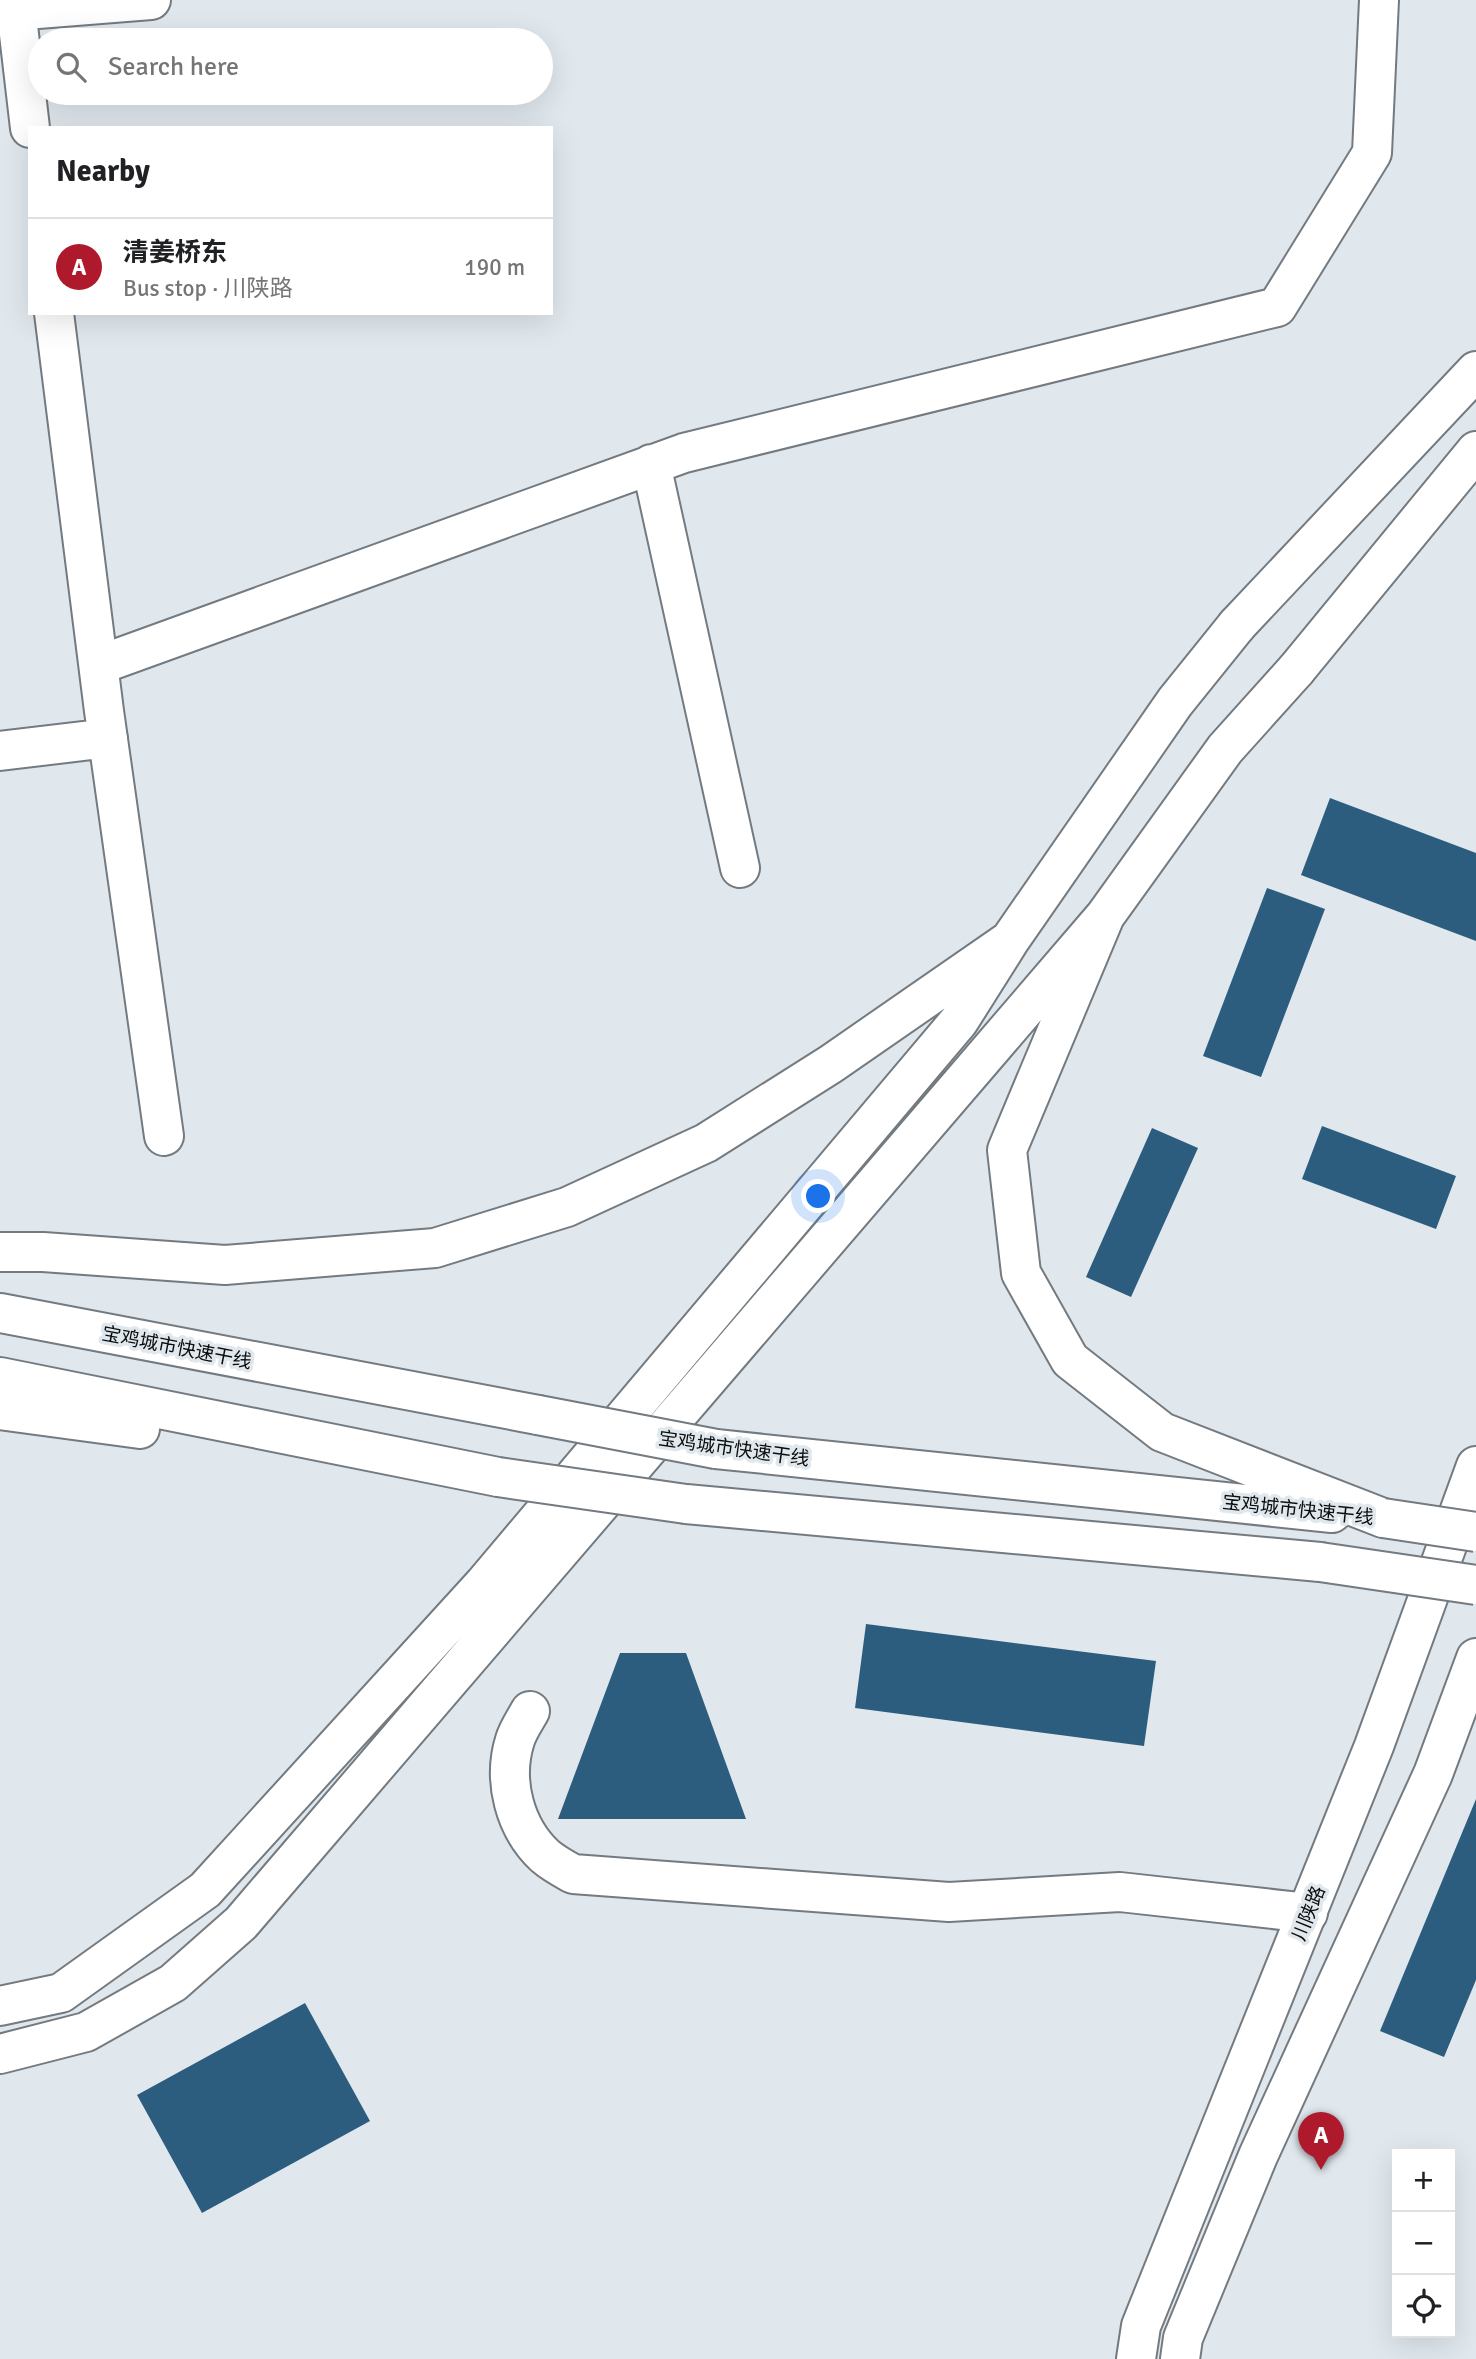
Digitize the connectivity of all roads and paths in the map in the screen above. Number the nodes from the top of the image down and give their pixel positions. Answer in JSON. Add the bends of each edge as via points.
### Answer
{"nodes":[{"id":1,"x":151,"y":0,"type":"edge"},
{"id":2,"x":1379,"y":0,"type":"edge"},
{"id":3,"x":10,"y":8,"type":"edge"},
{"id":4,"x":30,"y":126,"type":"edge"},
{"id":5,"x":54,"y":315,"type":"edge"},
{"id":6,"x":1476,"y":371,"type":"edge"},
{"id":7,"x":1476,"y":451,"type":"edge"},
{"id":8,"x":651,"y":464,"type":"junction"},
{"id":9,"x":99,"y":665,"type":"junction"},
{"id":10,"x":108,"y":738,"type":"junction"},
{"id":11,"x":0,"y":751,"type":"edge"},
{"id":12,"x":740,"y":868,"type":"dead end"},
{"id":13,"x":1105,"y":916,"type":"junction"},
{"id":14,"x":1010,"y":940,"type":"junction"},
{"id":15,"x":164,"y":1136,"type":"dead end"},
{"id":16,"x":0,"y":1252,"type":"edge"},
{"id":17,"x":0,"y":1313,"type":"edge"},
{"id":18,"x":0,"y":1377,"type":"edge"},
{"id":19,"x":0,"y":1410,"type":"edge"},
{"id":20,"x":1476,"y":1466,"type":"edge"},
{"id":21,"x":498,"y":1477,"type":"junction"},
{"id":22,"x":1383,"y":1518,"type":"junction"},
{"id":23,"x":1476,"y":1532,"type":"edge"},
{"id":24,"x":1476,"y":1585,"type":"edge"},
{"id":25,"x":1476,"y":1658,"type":"edge"},
{"id":26,"x":530,"y":1711,"type":"dead end"},
{"id":27,"x":1308,"y":1913,"type":"junction"},
{"id":28,"x":0,"y":2006,"type":"edge"},
{"id":29,"x":0,"y":2054,"type":"edge"},
{"id":30,"x":1136,"y":2359,"type":"edge"},
{"id":31,"x":1180,"y":2359,"type":"edge"}],
"edges":[{"from":1,"to":3,"type":"main road"},
{"from":2,"to":8,"type":"main road","via":[[1371,153],[1278,307]]},
{"from":3,"to":4,"type":"main road"},
{"from":5,"to":9,"type":"main road"},
{"from":6,"to":14,"type":"main road","via":[[1237,625],[1175,702]]},
{"from":7,"to":13,"type":"main road","via":[[1225,749]]},
{"from":8,"to":9,"type":"main road"},
{"from":8,"to":12,"type":"main road"},
{"from":9,"to":10,"type":"main road"},
{"from":10,"to":11,"type":"main road"},
{"from":10,"to":15,"type":"main road"},
{"from":13,"to":22,"type":"main road","via":[[1007,1150],[1021,1273],[1070,1360],[1162,1432]]},
{"from":13,"to":29,"type":"main road","via":[[241,1923],[173,1983],[86,2032]]},
{"from":14,"to":16,"type":"main road","via":[[831,1064],[706,1143],[567,1208],[435,1248],[225,1265]]},
{"from":14,"to":28,"type":"main road","via":[[959,1021],[502,1563],[205,1890],[61,1993]]},
{"from":17,"to":22,"type":"main road","name":"宝鸡城市快速干线","bridge":true,"via":[[716,1449]]},
{"from":18,"to":21,"type":"main road"},
{"from":19,"to":21,"type":"main road"},
{"from":20,"to":27,"type":"main road","name":"川陕路"},
{"from":21,"to":24,"type":"main road","bridge":true,"via":[[686,1504],[1320,1562]]},
{"from":22,"to":23,"type":"main road","name":"宝鸡城市快速干线","bridge":true},
{"from":25,"to":31,"type":"main road","via":[[1433,1774],[1258,2156],[1183,2338]]},
{"from":26,"to":27,"type":"main road","via":[[515,1740],[509,1771],[513,1802],[526,1832],[546,1857],[573,1874],[949,1902],[1120,1892]]},
{"from":27,"to":30,"type":"main road","name":"川陕路","via":[[1141,2326]]}]}
